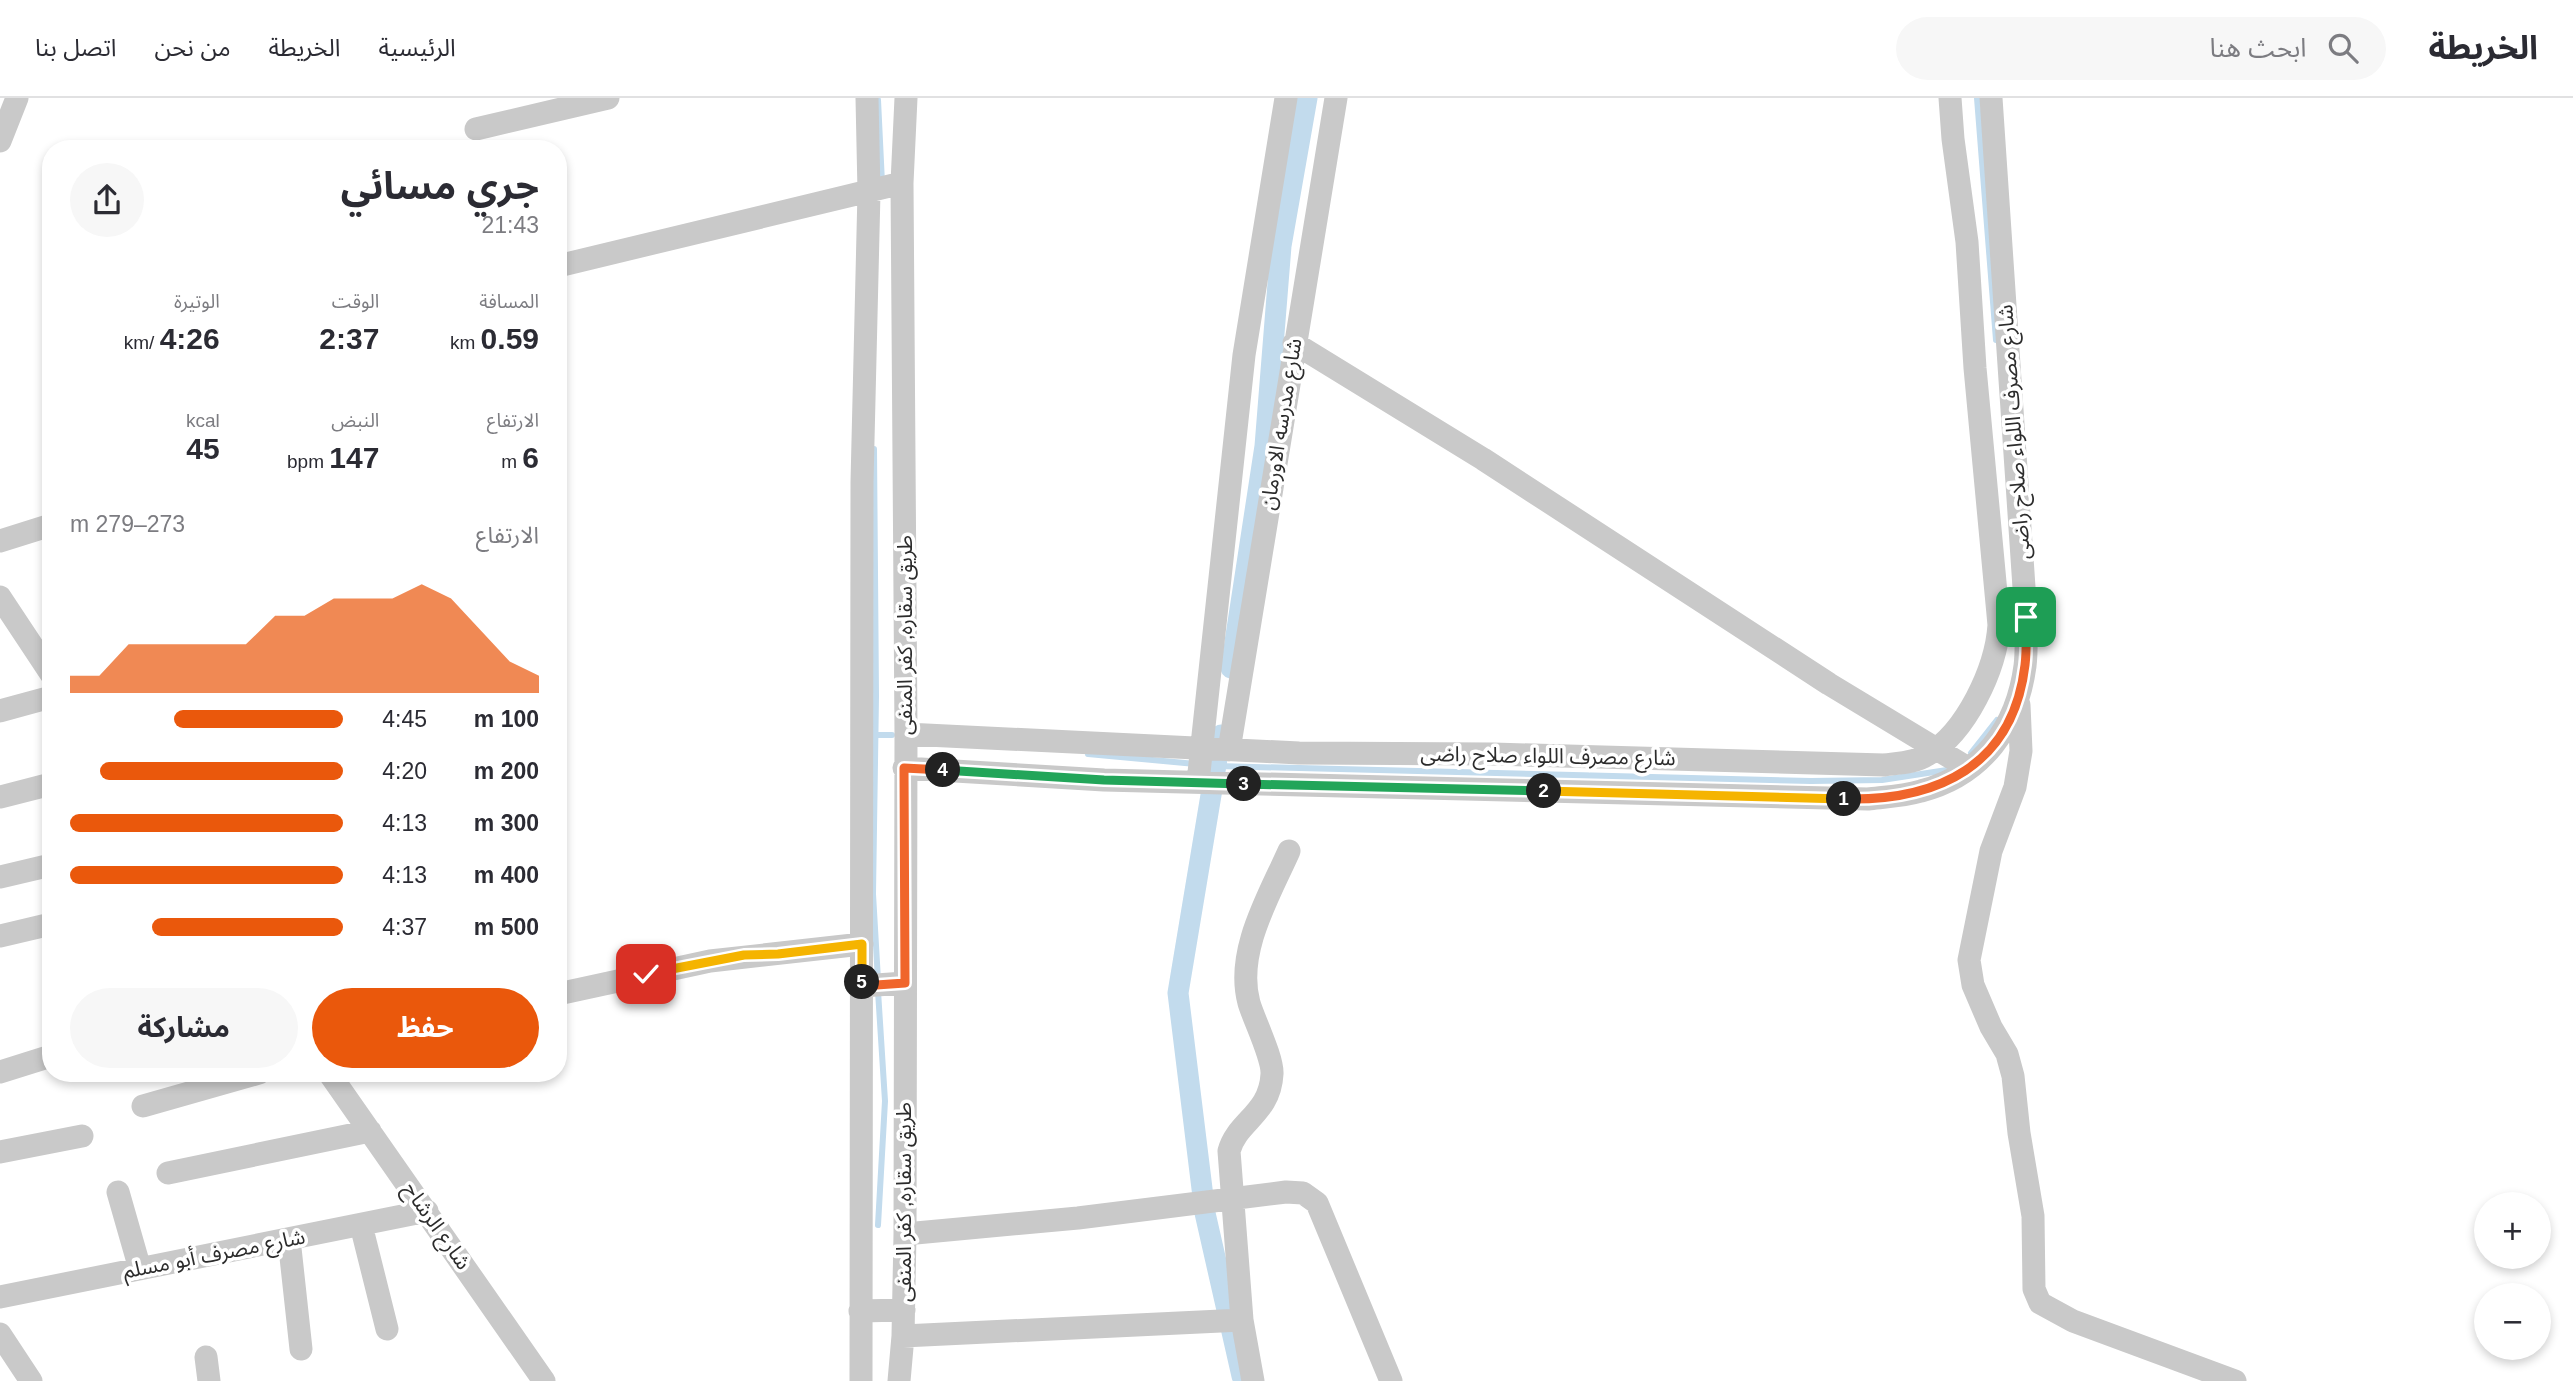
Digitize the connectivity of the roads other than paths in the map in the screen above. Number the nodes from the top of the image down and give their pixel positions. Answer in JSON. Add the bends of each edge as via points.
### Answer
{"nodes":[{"id":1,"x":17,"y":98,"type":"edge"},
{"id":2,"x":608,"y":98,"type":"edge"},
{"id":3,"x":867,"y":98,"type":"edge"},
{"id":4,"x":906,"y":98,"type":"edge"},
{"id":5,"x":1286,"y":98,"type":"edge"},
{"id":6,"x":1336,"y":98,"type":"edge"},
{"id":7,"x":1950,"y":98,"type":"edge"},
{"id":8,"x":1991,"y":98,"type":"edge"},
{"id":9,"x":560,"y":103,"type":"edge"},
{"id":10,"x":476,"y":129,"type":"dead end"},
{"id":11,"x":0,"y":141,"type":"edge"},
{"id":12,"x":902,"y":183,"type":"junction"},
{"id":13,"x":869,"y":192,"type":"junction"},
{"id":14,"x":567,"y":264,"type":"edge"},
{"id":15,"x":883,"y":342,"type":"junction"},
{"id":16,"x":1294,"y":343,"type":"junction"},
{"id":17,"x":42,"y":528,"type":"edge"},
{"id":18,"x":0,"y":541,"type":"edge"},
{"id":19,"x":0,"y":597,"type":"edge"},
{"id":20,"x":10,"y":631,"type":"edge"},
{"id":21,"x":42,"y":665,"type":"edge"},
{"id":22,"x":2019,"y":695,"type":"junction"},
{"id":23,"x":42,"y":699,"type":"edge"},
{"id":24,"x":0,"y":711,"type":"edge"},
{"id":25,"x":906,"y":734,"type":"junction"},
{"id":26,"x":1937,"y":748,"type":"junction"},
{"id":27,"x":1202,"y":749,"type":"junction"},
{"id":28,"x":1228,"y":750,"type":"junction"},
{"id":29,"x":1299,"y":753,"type":"junction"},
{"id":30,"x":1450,"y":753,"type":"junction"},
{"id":31,"x":904,"y":768,"type":"junction"},
{"id":32,"x":1968,"y":768,"type":"junction"},
{"id":33,"x":1198,"y":782,"type":"junction"},
{"id":34,"x":42,"y":786,"type":"edge"},
{"id":35,"x":1299,"y":786,"type":"junction"},
{"id":36,"x":1452,"y":788,"type":"junction"},
{"id":37,"x":0,"y":797,"type":"edge"},
{"id":38,"x":1289,"y":851,"type":"dead end"},
{"id":39,"x":42,"y":867,"type":"edge"},
{"id":40,"x":0,"y":877,"type":"edge"},
{"id":41,"x":42,"y":926,"type":"edge"},
{"id":42,"x":0,"y":936,"type":"edge"},
{"id":43,"x":862,"y":944,"type":"junction"},
{"id":44,"x":884,"y":984,"type":"junction"},
{"id":45,"x":567,"y":992,"type":"edge"},
{"id":46,"x":42,"y":1059,"type":"edge"},
{"id":47,"x":0,"y":1072,"type":"edge"},
{"id":48,"x":227,"y":1082,"type":"edge"},
{"id":49,"x":335,"y":1082,"type":"edge"},
{"id":50,"x":143,"y":1106,"type":"dead end"},
{"id":51,"x":370,"y":1131,"type":"junction"},
{"id":52,"x":82,"y":1136,"type":"dead end"},
{"id":53,"x":0,"y":1152,"type":"edge"},
{"id":54,"x":168,"y":1173,"type":"dead end"},
{"id":55,"x":118,"y":1192,"type":"dead end"},
{"id":56,"x":1232,"y":1200,"type":"junction"},
{"id":57,"x":427,"y":1212,"type":"junction"},
{"id":58,"x":361,"y":1225,"type":"junction"},
{"id":59,"x":905,"y":1234,"type":"junction"},
{"id":60,"x":289,"y":1239,"type":"junction"},
{"id":61,"x":140,"y":1269,"type":"junction"},
{"id":62,"x":0,"y":1297,"type":"edge"},
{"id":63,"x":865,"y":1310,"type":"junction"},
{"id":64,"x":900,"y":1310,"type":"junction"},
{"id":65,"x":1242,"y":1320,"type":"junction"},
{"id":66,"x":387,"y":1329,"type":"dead end"},
{"id":67,"x":0,"y":1334,"type":"edge"},
{"id":68,"x":903,"y":1336,"type":"junction"},
{"id":69,"x":302,"y":1349,"type":"dead end"},
{"id":70,"x":206,"y":1357,"type":"dead end"},
{"id":71,"x":31,"y":1381,"type":"edge"},
{"id":72,"x":209,"y":1381,"type":"edge"},
{"id":73,"x":544,"y":1381,"type":"edge"},
{"id":74,"x":861,"y":1381,"type":"edge"},
{"id":75,"x":899,"y":1381,"type":"edge"},
{"id":76,"x":1253,"y":1381,"type":"edge"},
{"id":77,"x":1391,"y":1381,"type":"edge"},
{"id":78,"x":2235,"y":1381,"type":"edge"}],
"edges":[{"from":1,"to":11,"type":"street"},
{"from":2,"to":9,"type":"street"},
{"from":3,"to":13,"type":"street","name":"طريق سقاره, كفر المنفى"},
{"from":4,"to":12,"type":"street","name":"طريق سقاره, كفر المنفى"},
{"from":5,"to":27,"type":"street","name":"شارع مدرسه الاورمان","via":[[1244,355]]},
{"from":6,"to":16,"type":"street","name":"شارع مدرسه الاورمان"},
{"from":7,"to":26,"type":"street","name":"شارع مصرف اللواء صلاح راضى","via":[[1967,242],[1999,625],[1985,680],[1952,735]]},
{"from":8,"to":22,"type":"street","name":"شارع مصرف اللواء صلاح راضى","via":[[2026,617]]},
{"from":9,"to":10,"type":"street"},
{"from":12,"to":13,"type":"street"},
{"from":12,"to":15,"type":"street","name":"طريق سقاره, كفر المنفى"},
{"from":13,"to":14,"type":"street"},
{"from":13,"to":15,"type":"street","name":"طريق سقاره, كفر المنفى"},
{"from":15,"to":25,"type":"street","name":"طريق سقاره, كفر المنفى","via":[[903,597]]},
{"from":15,"to":43,"type":"street","name":"طريق سقاره, كفر المنفى","via":[[862,482]]},
{"from":16,"to":26,"type":"street"},
{"from":16,"to":28,"type":"street","name":"شارع مدرسه الاورمان"},
{"from":17,"to":18,"type":"street"},
{"from":19,"to":20,"type":"street"},
{"from":20,"to":21,"type":"street"},
{"from":22,"to":32,"type":"street","name":"شارع مصرف اللواء صلاح راضى","via":[[2005,732],[1983,759]]},
{"from":22,"to":78,"type":"street","via":[[2021,751],[2015,788],[1991,851],[1969,960],[1973,985],[2014,1076],[2032,1216],[2034,1289],[2040,1303],[2073,1321]]},
{"from":23,"to":24,"type":"street"},
{"from":25,"to":27,"type":"street","name":"شارع مصرف اللواء صلاح راضى"},
{"from":25,"to":31,"type":"street","name":"طريق سقاره, كفر المنفى"},
{"from":26,"to":30,"type":"street","name":"شارع مصرف اللواء صلاح راضى","via":[[1911,761],[1884,765]]},
{"from":26,"to":32,"type":"street"},
{"from":27,"to":28,"type":"street","name":"شارع مصرف اللواء صلاح راضى"},
{"from":27,"to":33,"type":"street","name":"شارع مدرسه الاورمان"},
{"from":28,"to":29,"type":"street","name":"شارع مصرف اللواء صلاح راضى"},
{"from":29,"to":30,"type":"street","name":"شارع مصرف اللواء صلاح راضى"},
{"from":29,"to":35,"type":"street"},
{"from":30,"to":36,"type":"street"},
{"from":31,"to":33,"type":"street","name":"شارع مصرف اللواء صلاح راضى"},
{"from":31,"to":44,"type":"street","name":"طريق سقاره, كفر المنفى"},
{"from":32,"to":36,"type":"street","name":"شارع مصرف اللواء صلاح راضى","via":[[1921,791],[1868,800]]},
{"from":33,"to":35,"type":"street","name":"شارع مصرف اللواء صلاح راضى"},
{"from":34,"to":37,"type":"street"},
{"from":35,"to":36,"type":"street","name":"شارع مصرف اللواء صلاح راضى"},
{"from":38,"to":56,"type":"street","via":[[1256,926],[1244,984],[1273,1071],[1258,1112],[1231,1141]]},
{"from":39,"to":40,"type":"street"},
{"from":41,"to":42,"type":"street"},
{"from":43,"to":44,"type":"street","name":"طريق سقاره, كفر المنفى"},
{"from":43,"to":45,"type":"street","via":[[733,957]]},
{"from":44,"to":59,"type":"street","name":"طريق سقاره, كفر المنفى"},
{"from":44,"to":63,"type":"street","name":"طريق سقاره, كفر المنفى"},
{"from":46,"to":47,"type":"street"},
{"from":48,"to":50,"type":"street"},
{"from":49,"to":51,"type":"street","name":"شارع الرشاح"},
{"from":51,"to":54,"type":"street"},
{"from":51,"to":57,"type":"street","name":"شارع الرشاح"},
{"from":52,"to":53,"type":"street"},
{"from":55,"to":61,"type":"street"},
{"from":56,"to":59,"type":"street"},
{"from":56,"to":65,"type":"street"},
{"from":56,"to":77,"type":"street","via":[[1286,1192],[1303,1193],[1317,1203]]},
{"from":57,"to":58,"type":"street","name":"شارع مصرف أبو مسلم"},
{"from":57,"to":73,"type":"street","name":"شارع الرشاح"},
{"from":58,"to":60,"type":"street","name":"شارع مصرف أبو مسلم"},
{"from":58,"to":66,"type":"street"},
{"from":59,"to":64,"type":"street","name":"طريق سقاره, كفر المنفى"},
{"from":60,"to":61,"type":"street","name":"شارع مصرف أبو مسلم"},
{"from":60,"to":69,"type":"street"},
{"from":61,"to":62,"type":"street","name":"شارع مصرف أبو مسلم"},
{"from":63,"to":64,"type":"street"},
{"from":63,"to":74,"type":"street","name":"طريق سقاره, كفر المنفى"},
{"from":64,"to":68,"type":"street","name":"طريق سقاره, كفر المنفى"},
{"from":65,"to":68,"type":"street"},
{"from":65,"to":76,"type":"street"},
{"from":67,"to":71,"type":"street"},
{"from":68,"to":75,"type":"street","name":"طريق سقاره, كفر المنفى"},
{"from":70,"to":72,"type":"street"}]}
